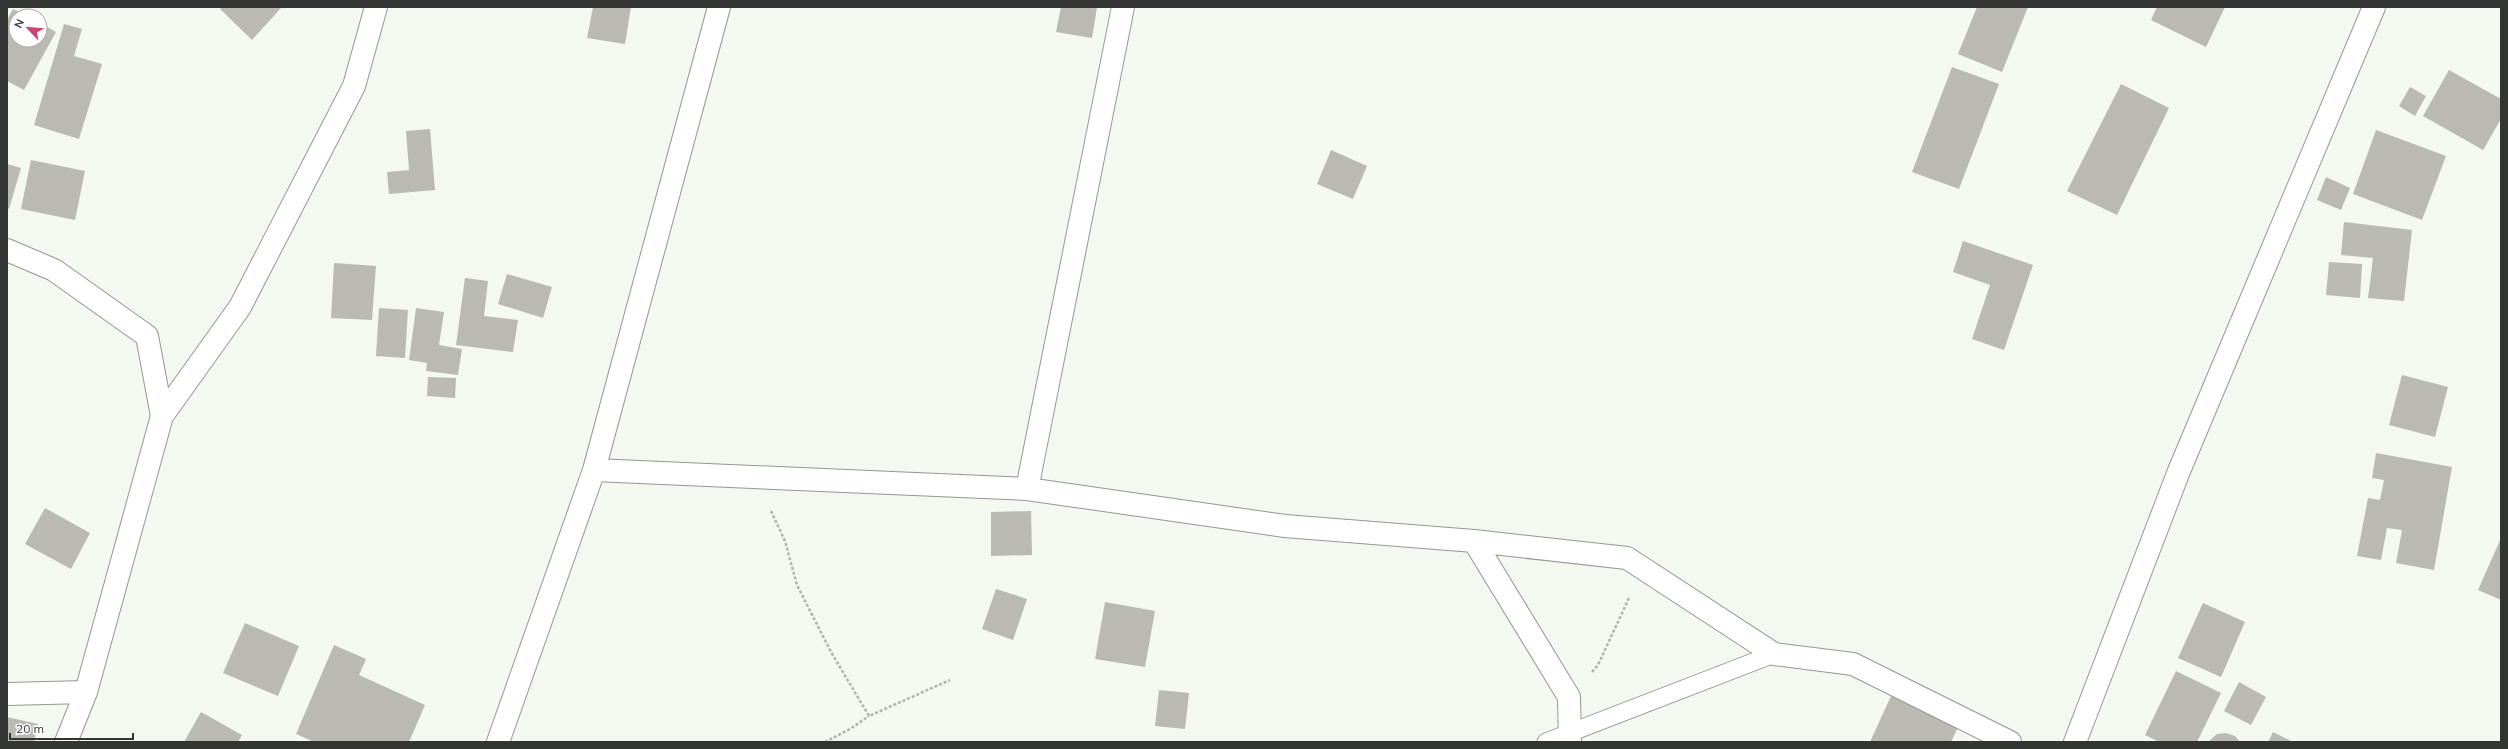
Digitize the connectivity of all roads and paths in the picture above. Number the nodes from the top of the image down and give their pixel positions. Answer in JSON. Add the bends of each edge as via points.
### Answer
{"nodes":[{"id":1,"x":376,"y":7,"type":"edge"},
{"id":2,"x":719,"y":7,"type":"edge"},
{"id":3,"x":1123,"y":7,"type":"edge"},
{"id":4,"x":2374,"y":7,"type":"edge"},
{"id":5,"x":7,"y":250,"type":"edge"},
{"id":6,"x":162,"y":416,"type":"junction"},
{"id":7,"x":594,"y":470,"type":"junction"},
{"id":8,"x":756,"y":478,"type":"junction"},
{"id":9,"x":1027,"y":489,"type":"junction"},
{"id":10,"x":1474,"y":542,"type":"junction"},
{"id":11,"x":1627,"y":558,"type":"junction"},
{"id":12,"x":1774,"y":654,"type":"junction"},
{"id":13,"x":950,"y":680,"type":"dead end"},
{"id":14,"x":86,"y":692,"type":"junction"},
{"id":15,"x":7,"y":694,"type":"edge"},
{"id":16,"x":1569,"y":697,"type":"junction"},
{"id":17,"x":869,"y":716,"type":"junction"},
{"id":18,"x":1570,"y":738,"type":"edge"},
{"id":19,"x":66,"y":742,"type":"edge"},
{"id":20,"x":498,"y":742,"type":"edge"},
{"id":21,"x":825,"y":742,"type":"edge"},
{"id":22,"x":1546,"y":742,"type":"edge"},
{"id":23,"x":2010,"y":742,"type":"edge"},
{"id":24,"x":2075,"y":742,"type":"edge"}],
"edges":[{"from":1,"to":6,"type":"street","via":[[354,86],[240,307]]},
{"from":2,"to":7,"type":"street"},
{"from":3,"to":9,"type":"street"},
{"from":4,"to":24,"type":"street","via":[[2179,471]]},
{"from":5,"to":6,"type":"street","via":[[54,270],[147,336]]},
{"from":6,"to":14,"type":"street"},
{"from":7,"to":8,"type":"street"},
{"from":7,"to":20,"type":"street"},
{"from":8,"to":9,"type":"street"},
{"from":8,"to":17,"type":"path","via":[[785,541],[797,585],[831,652]]},
{"from":9,"to":10,"type":"street","via":[[1284,526]]},
{"from":10,"to":11,"type":"street"},
{"from":10,"to":16,"type":"street"},
{"from":11,"to":12,"type":"street"},
{"from":11,"to":16,"type":"path","via":[[1630,596],[1598,665]]},
{"from":12,"to":18,"type":"lane"},
{"from":12,"to":23,"type":"street","via":[[1853,664]]},
{"from":13,"to":17,"type":"path"},
{"from":14,"to":15,"type":"street"},
{"from":14,"to":19,"type":"street"},
{"from":16,"to":18,"type":"street"},
{"from":17,"to":21,"type":"path"},
{"from":18,"to":22,"type":"lane"}]}
